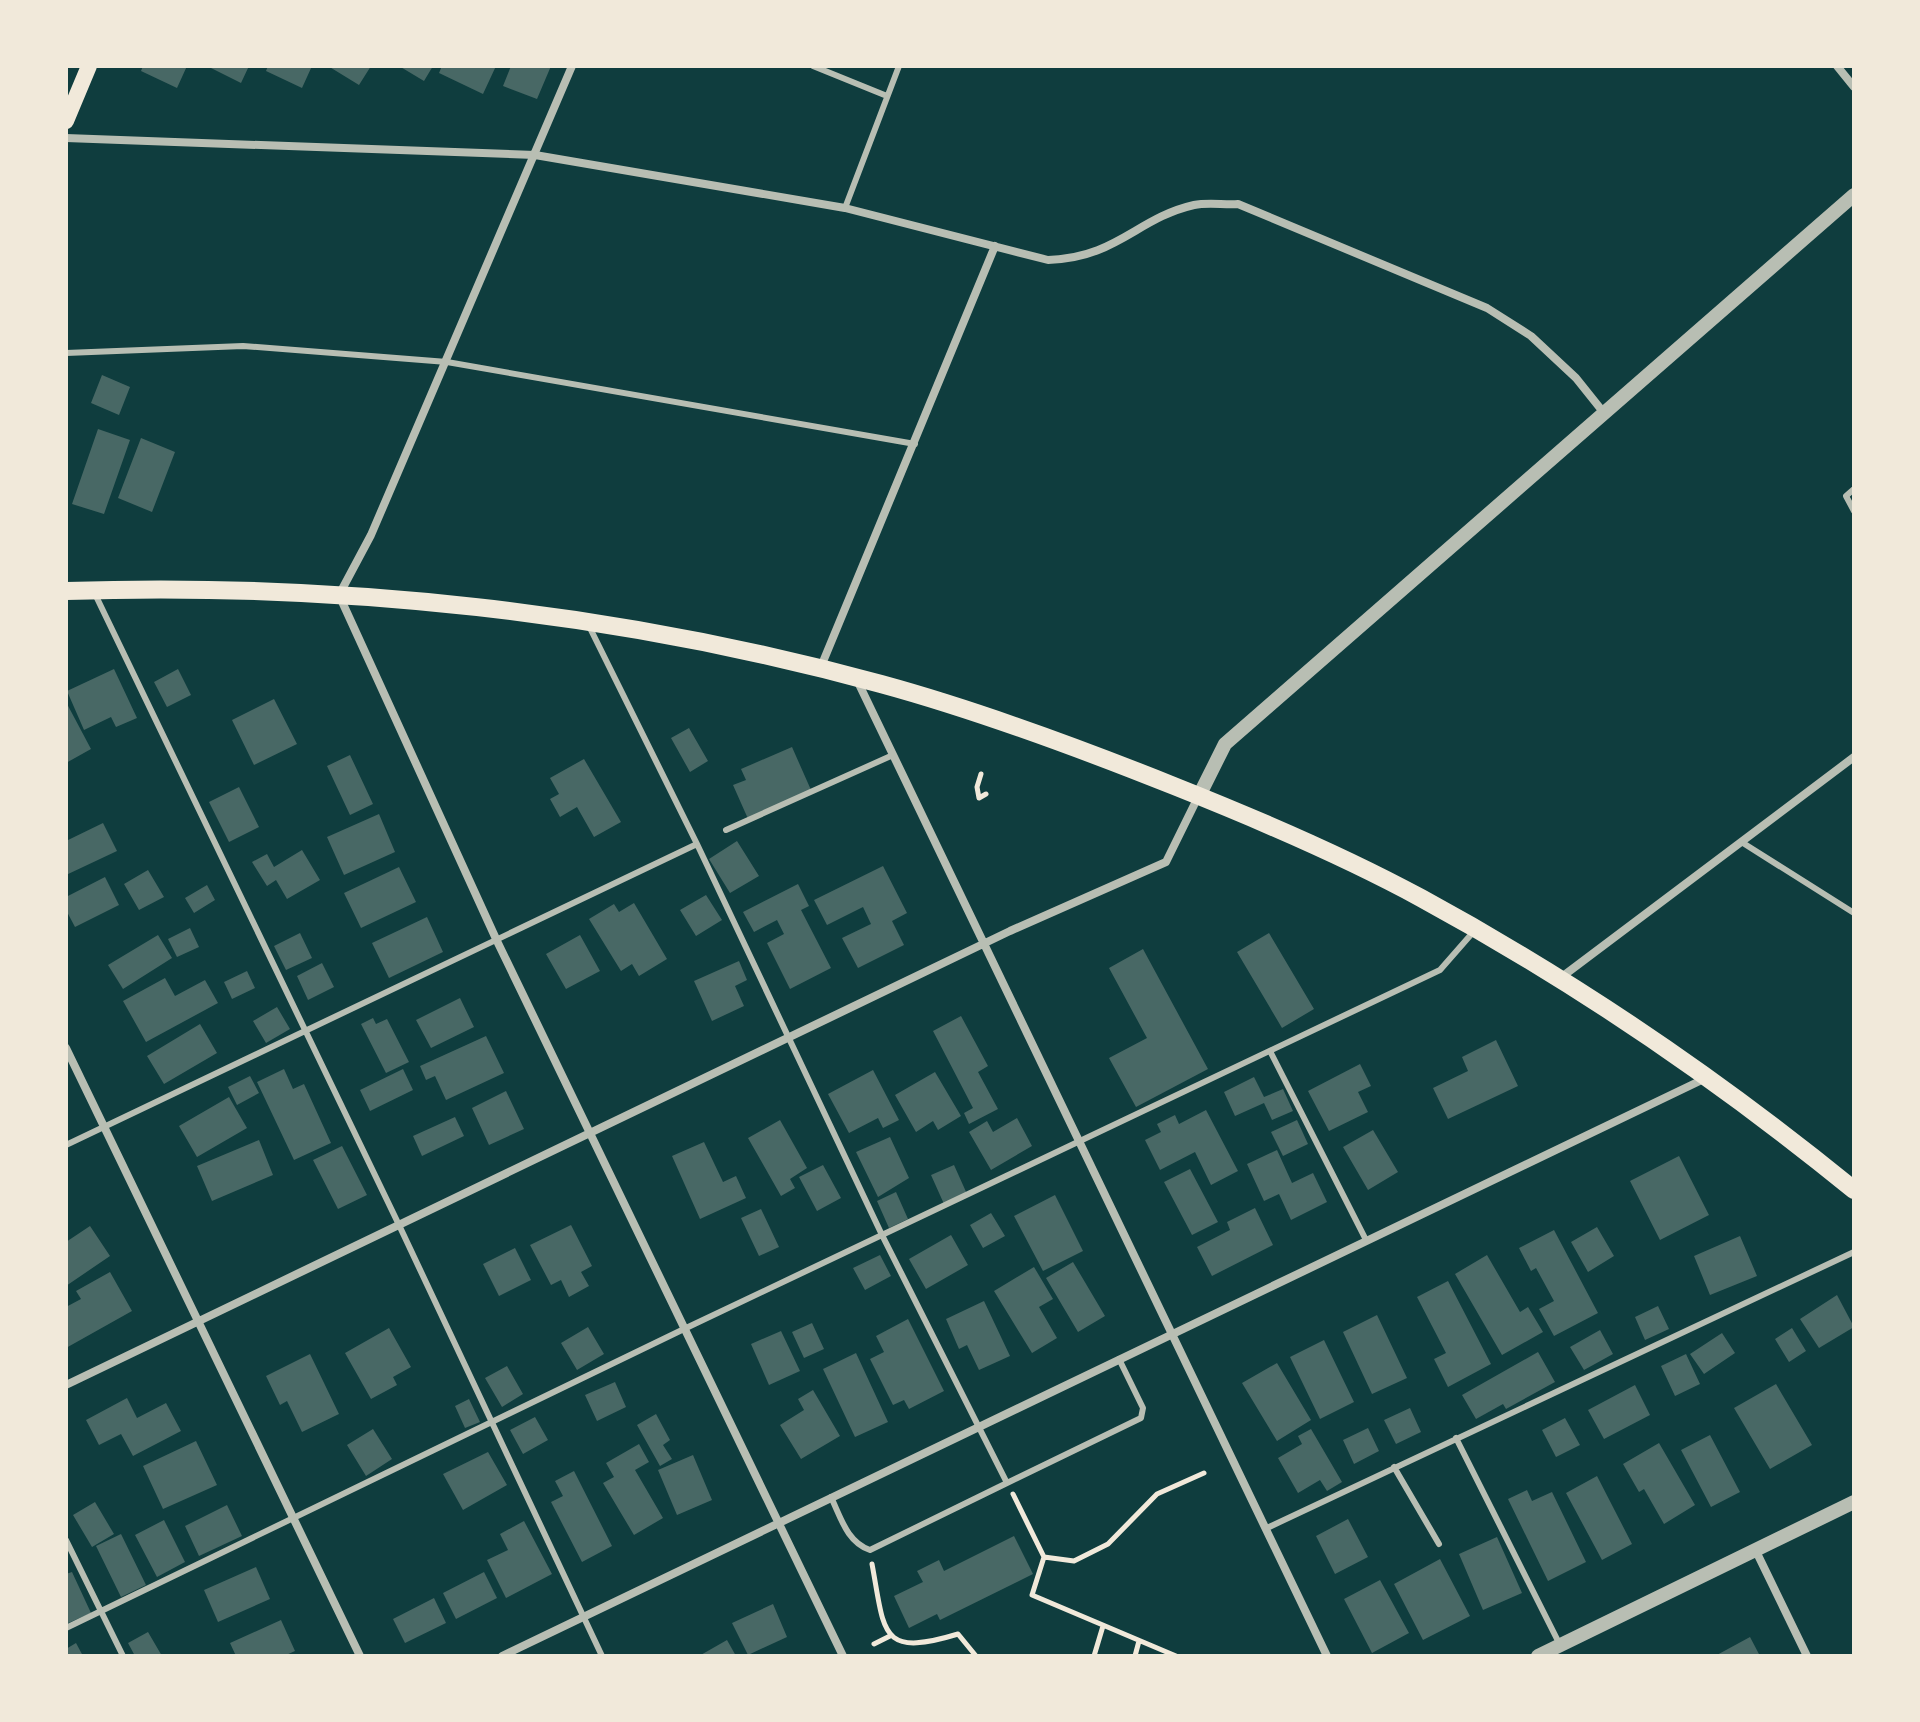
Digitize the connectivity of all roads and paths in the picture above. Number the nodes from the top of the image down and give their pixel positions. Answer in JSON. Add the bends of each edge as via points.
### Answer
{"nodes":[{"id":1,"x":89,"y":66,"type":"edge"},
{"id":2,"x":572,"y":66,"type":"edge"},
{"id":3,"x":813,"y":66,"type":"edge"},
{"id":4,"x":899,"y":66,"type":"edge"},
{"id":5,"x":1837,"y":66,"type":"edge"},
{"id":6,"x":1854,"y":87,"type":"edge"},
{"id":7,"x":887,"y":96,"type":"junction"},
{"id":8,"x":66,"y":121,"type":"edge"},
{"id":9,"x":66,"y":138,"type":"edge"},
{"id":10,"x":535,"y":155,"type":"junction"},
{"id":11,"x":1854,"y":195,"type":"edge"},
{"id":12,"x":845,"y":208,"type":"junction"},
{"id":13,"x":995,"y":246,"type":"junction"},
{"id":14,"x":66,"y":353,"type":"edge"},
{"id":15,"x":447,"y":362,"type":"junction"},
{"id":16,"x":1604,"y":413,"type":"junction"},
{"id":17,"x":915,"y":444,"type":"junction"},
{"id":18,"x":1854,"y":489,"type":"edge"},
{"id":19,"x":1854,"y":511,"type":"edge"},
{"id":20,"x":93,"y":590,"type":"junction"},
{"id":21,"x":66,"y":591,"type":"edge"},
{"id":22,"x":339,"y":595,"type":"junction"},
{"id":23,"x":587,"y":623,"type":"junction"},
{"id":24,"x":819,"y":669,"type":"junction"},
{"id":25,"x":855,"y":677,"type":"junction"},
{"id":26,"x":893,"y":755,"type":"junction"},
{"id":27,"x":1854,"y":757,"type":"edge"},
{"id":28,"x":981,"y":774,"type":"dead end"},
{"id":29,"x":986,"y":794,"type":"dead end"},
{"id":30,"x":1199,"y":796,"type":"junction"},
{"id":31,"x":979,"y":798,"type":"junction"},
{"id":32,"x":973,"y":802,"type":"dead end"},
{"id":33,"x":726,"y":830,"type":"dead end"},
{"id":34,"x":1743,"y":843,"type":"junction"},
{"id":35,"x":697,"y":844,"type":"junction"},
{"id":36,"x":1854,"y":913,"type":"edge"},
{"id":37,"x":1475,"y":929,"type":"junction"},
{"id":38,"x":497,"y":941,"type":"junction"},
{"id":39,"x":984,"y":943,"type":"junction"},
{"id":40,"x":1559,"y":979,"type":"junction"},
{"id":41,"x":306,"y":1031,"type":"junction"},
{"id":42,"x":789,"y":1037,"type":"junction"},
{"id":43,"x":66,"y":1048,"type":"edge"},
{"id":44,"x":1270,"y":1051,"type":"junction"},
{"id":45,"x":1707,"y":1078,"type":"junction"},
{"id":46,"x":105,"y":1127,"type":"junction"},
{"id":47,"x":590,"y":1133,"type":"junction"},
{"id":48,"x":1081,"y":1141,"type":"junction"},
{"id":49,"x":66,"y":1145,"type":"edge"},
{"id":50,"x":1854,"y":1190,"type":"edge"},
{"id":51,"x":399,"y":1225,"type":"junction"},
{"id":52,"x":882,"y":1235,"type":"junction"},
{"id":53,"x":1366,"y":1240,"type":"junction"},
{"id":54,"x":1854,"y":1252,"type":"edge"},
{"id":55,"x":198,"y":1321,"type":"junction"},
{"id":56,"x":684,"y":1329,"type":"junction"},
{"id":57,"x":1173,"y":1333,"type":"junction"},
{"id":58,"x":1119,"y":1359,"type":"junction"},
{"id":59,"x":66,"y":1385,"type":"edge"},
{"id":60,"x":492,"y":1422,"type":"junction"},
{"id":61,"x":977,"y":1427,"type":"junction"},
{"id":62,"x":1456,"y":1438,"type":"junction"},
{"id":63,"x":1394,"y":1467,"type":"junction"},
{"id":64,"x":1204,"y":1473,"type":"dead end"},
{"id":65,"x":1007,"y":1483,"type":"junction"},
{"id":66,"x":831,"y":1497,"type":"junction"},
{"id":67,"x":1854,"y":1502,"type":"edge"},
{"id":68,"x":294,"y":1519,"type":"junction"},
{"id":69,"x":778,"y":1523,"type":"junction"},
{"id":70,"x":1267,"y":1528,"type":"junction"},
{"id":71,"x":66,"y":1540,"type":"edge"},
{"id":72,"x":1439,"y":1544,"type":"dead end"},
{"id":73,"x":1755,"y":1549,"type":"junction"},
{"id":74,"x":870,"y":1550,"type":"junction"},
{"id":75,"x":1044,"y":1557,"type":"junction"},
{"id":76,"x":102,"y":1611,"type":"junction"},
{"id":77,"x":583,"y":1617,"type":"junction"},
{"id":78,"x":1103,"y":1626,"type":"junction"},
{"id":79,"x":66,"y":1628,"type":"edge"},
{"id":80,"x":890,"y":1636,"type":"junction"},
{"id":81,"x":1139,"y":1641,"type":"junction"},
{"id":82,"x":874,"y":1644,"type":"dead end"},
{"id":83,"x":1550,"y":1652,"type":"edge"},
{"id":84,"x":123,"y":1656,"type":"edge"},
{"id":85,"x":360,"y":1656,"type":"edge"},
{"id":86,"x":502,"y":1656,"type":"edge"},
{"id":87,"x":602,"y":1656,"type":"edge"},
{"id":88,"x":843,"y":1656,"type":"edge"},
{"id":89,"x":976,"y":1656,"type":"edge"},
{"id":90,"x":1094,"y":1656,"type":"edge"},
{"id":91,"x":1135,"y":1656,"type":"edge"},
{"id":92,"x":1176,"y":1656,"type":"edge"},
{"id":93,"x":1327,"y":1656,"type":"edge"},
{"id":94,"x":1807,"y":1656,"type":"edge"}],
"edges":[{"from":1,"to":8,"type":"main road"},
{"from":2,"to":10,"type":"street"},
{"from":3,"to":7,"type":"lane"},
{"from":4,"to":7,"type":"lane"},
{"from":5,"to":6,"type":"street"},
{"from":7,"to":12,"type":"lane"},
{"from":9,"to":10,"type":"street"},
{"from":10,"to":12,"type":"street"},
{"from":10,"to":15,"type":"street"},
{"from":11,"to":16,"type":"street"},
{"from":12,"to":13,"type":"street"},
{"from":13,"to":16,"type":"street","via":[[1048,260],[1077,259],[1123,241],[1163,216],[1196,205],[1238,204],[1487,308],[1531,336]]},
{"from":13,"to":17,"type":"street"},
{"from":14,"to":15,"type":"lane","via":[[243,346]]},
{"from":15,"to":17,"type":"lane"},
{"from":15,"to":22,"type":"street"},
{"from":16,"to":30,"type":"street","via":[[1225,744]]},
{"from":17,"to":24,"type":"street"},
{"from":18,"to":19,"type":"lane","via":[[1846,496]]},
{"from":20,"to":21,"type":"main road"},
{"from":20,"to":22,"type":"main road"},
{"from":20,"to":41,"type":"lane"},
{"from":22,"to":23,"type":"main road"},
{"from":22,"to":38,"type":"street"},
{"from":23,"to":24,"type":"main road"},
{"from":23,"to":35,"type":"lane"},
{"from":24,"to":25,"type":"main road"},
{"from":25,"to":26,"type":"street"},
{"from":25,"to":30,"type":"main road","via":[[1032,733]]},
{"from":26,"to":33,"type":"lane"},
{"from":26,"to":39,"type":"street"},
{"from":27,"to":34,"type":"street"},
{"from":28,"to":31,"type":"path"},
{"from":29,"to":31,"type":"path"},
{"from":30,"to":37,"type":"main road","via":[[1375,874]]},
{"from":30,"to":39,"type":"street","via":[[1166,862]]},
{"from":31,"to":32,"type":"path"},
{"from":34,"to":36,"type":"lane"},
{"from":34,"to":40,"type":"street"},
{"from":35,"to":38,"type":"lane"},
{"from":35,"to":42,"type":"lane"},
{"from":37,"to":40,"type":"main road"},
{"from":37,"to":44,"type":"lane","via":[[1440,970]]},
{"from":38,"to":41,"type":"lane"},
{"from":38,"to":47,"type":"street"},
{"from":39,"to":42,"type":"street"},
{"from":39,"to":48,"type":"street"},
{"from":40,"to":45,"type":"main road"},
{"from":41,"to":46,"type":"lane"},
{"from":41,"to":51,"type":"lane"},
{"from":42,"to":47,"type":"street"},
{"from":42,"to":52,"type":"lane"},
{"from":43,"to":46,"type":"street"},
{"from":44,"to":48,"type":"lane"},
{"from":44,"to":53,"type":"lane"},
{"from":45,"to":50,"type":"main road"},
{"from":45,"to":53,"type":"street"},
{"from":46,"to":49,"type":"lane"},
{"from":46,"to":55,"type":"street"},
{"from":47,"to":51,"type":"street"},
{"from":47,"to":56,"type":"street"},
{"from":48,"to":52,"type":"lane"},
{"from":48,"to":57,"type":"street"},
{"from":51,"to":55,"type":"street"},
{"from":51,"to":60,"type":"lane"},
{"from":52,"to":56,"type":"lane"},
{"from":52,"to":61,"type":"lane"},
{"from":53,"to":57,"type":"street"},
{"from":54,"to":62,"type":"lane"},
{"from":55,"to":59,"type":"street"},
{"from":55,"to":68,"type":"street"},
{"from":56,"to":60,"type":"lane"},
{"from":56,"to":69,"type":"street"},
{"from":57,"to":58,"type":"street"},
{"from":57,"to":70,"type":"street"},
{"from":58,"to":61,"type":"street"},
{"from":58,"to":65,"type":"lane","via":[[1143,1408],[1141,1418]]},
{"from":60,"to":68,"type":"lane"},
{"from":60,"to":77,"type":"lane"},
{"from":61,"to":65,"type":"lane"},
{"from":61,"to":66,"type":"street"},
{"from":62,"to":63,"type":"lane"},
{"from":62,"to":83,"type":"lane"},
{"from":63,"to":70,"type":"lane"},
{"from":63,"to":72,"type":"lane"},
{"from":64,"to":75,"type":"path","via":[[1157,1494],[1108,1544],[1074,1561]]},
{"from":65,"to":74,"type":"lane"},
{"from":65,"to":75,"type":"path"},
{"from":66,"to":69,"type":"street"},
{"from":66,"to":74,"type":"lane","via":[[850,1537]]},
{"from":67,"to":73,"type":"street"},
{"from":68,"to":76,"type":"lane"},
{"from":68,"to":85,"type":"street"},
{"from":69,"to":77,"type":"street"},
{"from":69,"to":88,"type":"street"},
{"from":70,"to":93,"type":"street"},
{"from":71,"to":76,"type":"lane"},
{"from":73,"to":83,"type":"street"},
{"from":73,"to":94,"type":"street"},
{"from":74,"to":80,"type":"path"},
{"from":75,"to":78,"type":"path","via":[[1032,1595]]},
{"from":76,"to":79,"type":"lane"},
{"from":76,"to":84,"type":"lane"},
{"from":77,"to":86,"type":"street"},
{"from":77,"to":87,"type":"lane"},
{"from":78,"to":81,"type":"path"},
{"from":78,"to":90,"type":"path"},
{"from":80,"to":82,"type":"path"},
{"from":80,"to":89,"type":"path","via":[[904,1645],[918,1645],[958,1634]]},
{"from":81,"to":91,"type":"path"},
{"from":81,"to":92,"type":"path"}]}
